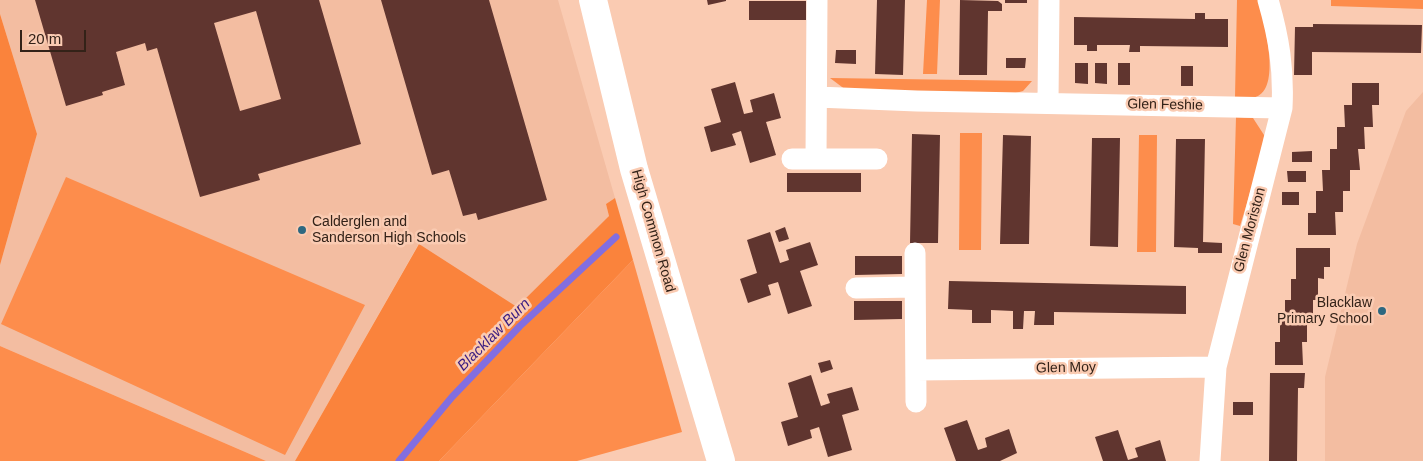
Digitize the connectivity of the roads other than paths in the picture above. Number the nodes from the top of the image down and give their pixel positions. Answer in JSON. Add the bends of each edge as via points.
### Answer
{"nodes":[{"id":1,"x":592,"y":0,"type":"edge"},
{"id":2,"x":817,"y":0,"type":"edge"},
{"id":3,"x":1049,"y":0,"type":"edge"},
{"id":4,"x":1268,"y":0,"type":"edge"},
{"id":5,"x":817,"y":97,"type":"junction"},
{"id":6,"x":1048,"y":102,"type":"junction"},
{"id":7,"x":1282,"y":108,"type":"junction"},
{"id":8,"x":816,"y":158,"type":"junction"},
{"id":9,"x":877,"y":159,"type":"dead end"},
{"id":10,"x":792,"y":160,"type":"dead end"},
{"id":11,"x":915,"y":253,"type":"dead end"},
{"id":12,"x":915,"y":287,"type":"junction"},
{"id":13,"x":856,"y":288,"type":"dead end"},
{"id":14,"x":1216,"y":367,"type":"junction"},
{"id":15,"x":916,"y":370,"type":"junction"},
{"id":16,"x":916,"y":402,"type":"dead end"},
{"id":17,"x":721,"y":461,"type":"edge"},
{"id":18,"x":1210,"y":461,"type":"edge"}],
"edges":[{"from":1,"to":17,"type":"street","name":"High Common Road","via":[[634,169]]},
{"from":2,"to":5,"type":"street"},
{"from":3,"to":6,"type":"street"},
{"from":4,"to":7,"type":"street","name":"Glen Moriston","via":[[1279,36]]},
{"from":5,"to":6,"type":"street","name":"Glen Feshie","via":[[917,102]]},
{"from":5,"to":8,"type":"street"},
{"from":6,"to":7,"type":"street","name":"Glen Feshie"},
{"from":7,"to":14,"type":"street","name":"Glen Moriston"},
{"from":8,"to":9,"type":"street"},
{"from":8,"to":10,"type":"street"},
{"from":11,"to":12,"type":"street"},
{"from":12,"to":13,"type":"street"},
{"from":12,"to":15,"type":"street"},
{"from":14,"to":15,"type":"street","name":"Glen Moy"},
{"from":14,"to":18,"type":"street","name":"Glen Moriston"},
{"from":15,"to":16,"type":"street"}]}
